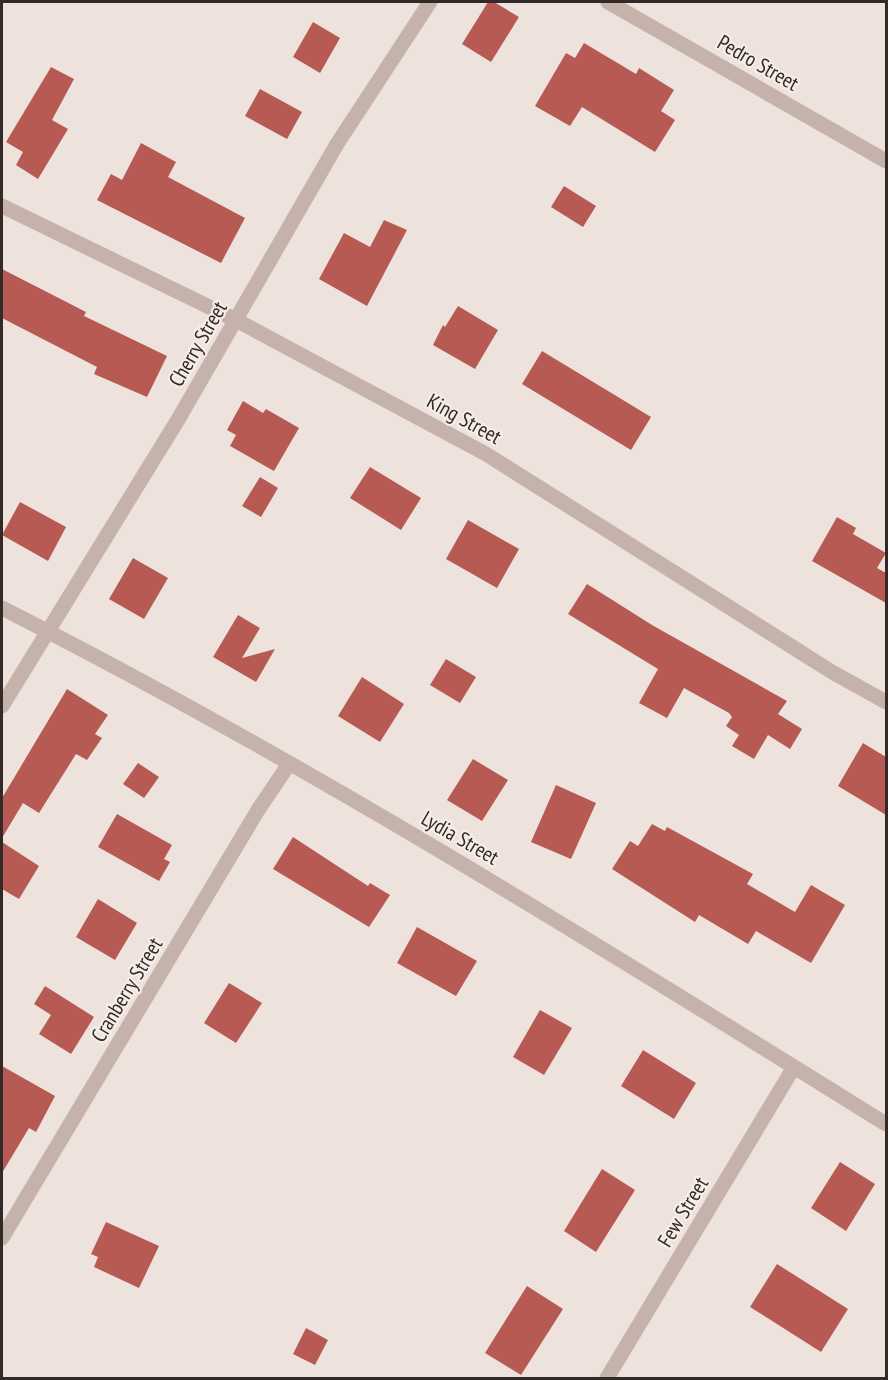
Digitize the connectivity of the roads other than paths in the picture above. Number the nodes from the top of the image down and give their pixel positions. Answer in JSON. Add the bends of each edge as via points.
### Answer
{"nodes":[{"id":1,"x":430,"y":2,"type":"edge"},
{"id":2,"x":608,"y":2,"type":"edge"},
{"id":3,"x":886,"y":161,"type":"edge"},
{"id":4,"x":2,"y":206,"type":"edge"},
{"id":5,"x":236,"y":320,"type":"junction"},
{"id":6,"x":2,"y":608,"type":"edge"},
{"id":7,"x":48,"y":631,"type":"junction"},
{"id":8,"x":886,"y":702,"type":"edge"},
{"id":9,"x":2,"y":706,"type":"edge"},
{"id":10,"x":289,"y":764,"type":"junction"},
{"id":11,"x":794,"y":1067,"type":"junction"},
{"id":12,"x":886,"y":1124,"type":"edge"},
{"id":13,"x":2,"y":1238,"type":"edge"},
{"id":14,"x":607,"y":1378,"type":"edge"}],
"edges":[{"from":1,"to":5,"type":"street","name":"Cherry Street","via":[[337,144]]},
{"from":2,"to":3,"type":"street","name":"Pedro Street"},
{"from":4,"to":5,"type":"street","name":"King Street"},
{"from":5,"to":7,"type":"street","name":"Cherry Street"},
{"from":5,"to":8,"type":"street","name":"King Street","via":[[486,454]]},
{"from":6,"to":7,"type":"street","name":"Lydia Street"},
{"from":7,"to":9,"type":"street","name":"Cherry Street"},
{"from":7,"to":10,"type":"street","name":"Lydia Street"},
{"from":10,"to":11,"type":"street","name":"Lydia Street","via":[[525,900]]},
{"from":10,"to":13,"type":"street","name":"Cranberry Street"},
{"from":11,"to":12,"type":"street","name":"Lydia Street"},
{"from":11,"to":14,"type":"street","name":"Few Street"}]}
